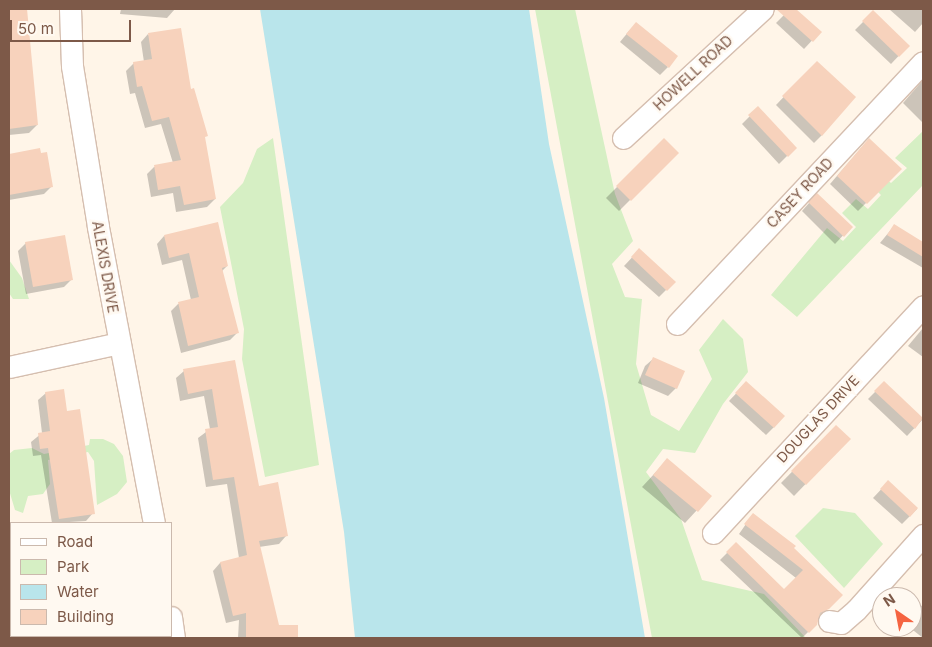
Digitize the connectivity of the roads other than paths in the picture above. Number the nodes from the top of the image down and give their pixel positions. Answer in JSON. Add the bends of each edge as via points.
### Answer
{"nodes":[{"id":1,"x":70,"y":9,"type":"edge"},
{"id":2,"x":763,"y":9,"type":"edge"},
{"id":3,"x":923,"y":62,"type":"edge"},
{"id":4,"x":623,"y":138,"type":"dead end"},
{"id":5,"x":923,"y":306,"type":"edge"},
{"id":6,"x":677,"y":324,"type":"dead end"},
{"id":7,"x":119,"y":343,"type":"junction"},
{"id":8,"x":9,"y":367,"type":"edge"},
{"id":9,"x":154,"y":522,"type":"edge"},
{"id":10,"x":713,"y":534,"type":"dead end"},
{"id":11,"x":923,"y":535,"type":"edge"},
{"id":12,"x":829,"y":621,"type":"dead end"},
{"id":13,"x":172,"y":624,"type":"edge"},
{"id":14,"x":174,"y":638,"type":"edge"}],
"edges":[{"from":1,"to":7,"type":"street","name":"ALEXIS DRIVE","via":[[72,66]]},
{"from":2,"to":4,"type":"street","name":"HOWELL ROAD"},
{"from":3,"to":6,"type":"street","name":"CASEY ROAD"},
{"from":5,"to":10,"type":"street","name":"DOUGLAS DRIVE"},
{"from":7,"to":8,"type":"street"},
{"from":7,"to":9,"type":"street","name":"ALEXIS DRIVE"},
{"from":11,"to":12,"type":"street","via":[[856,610],[841,623]]},
{"from":13,"to":14,"type":"street"}]}
